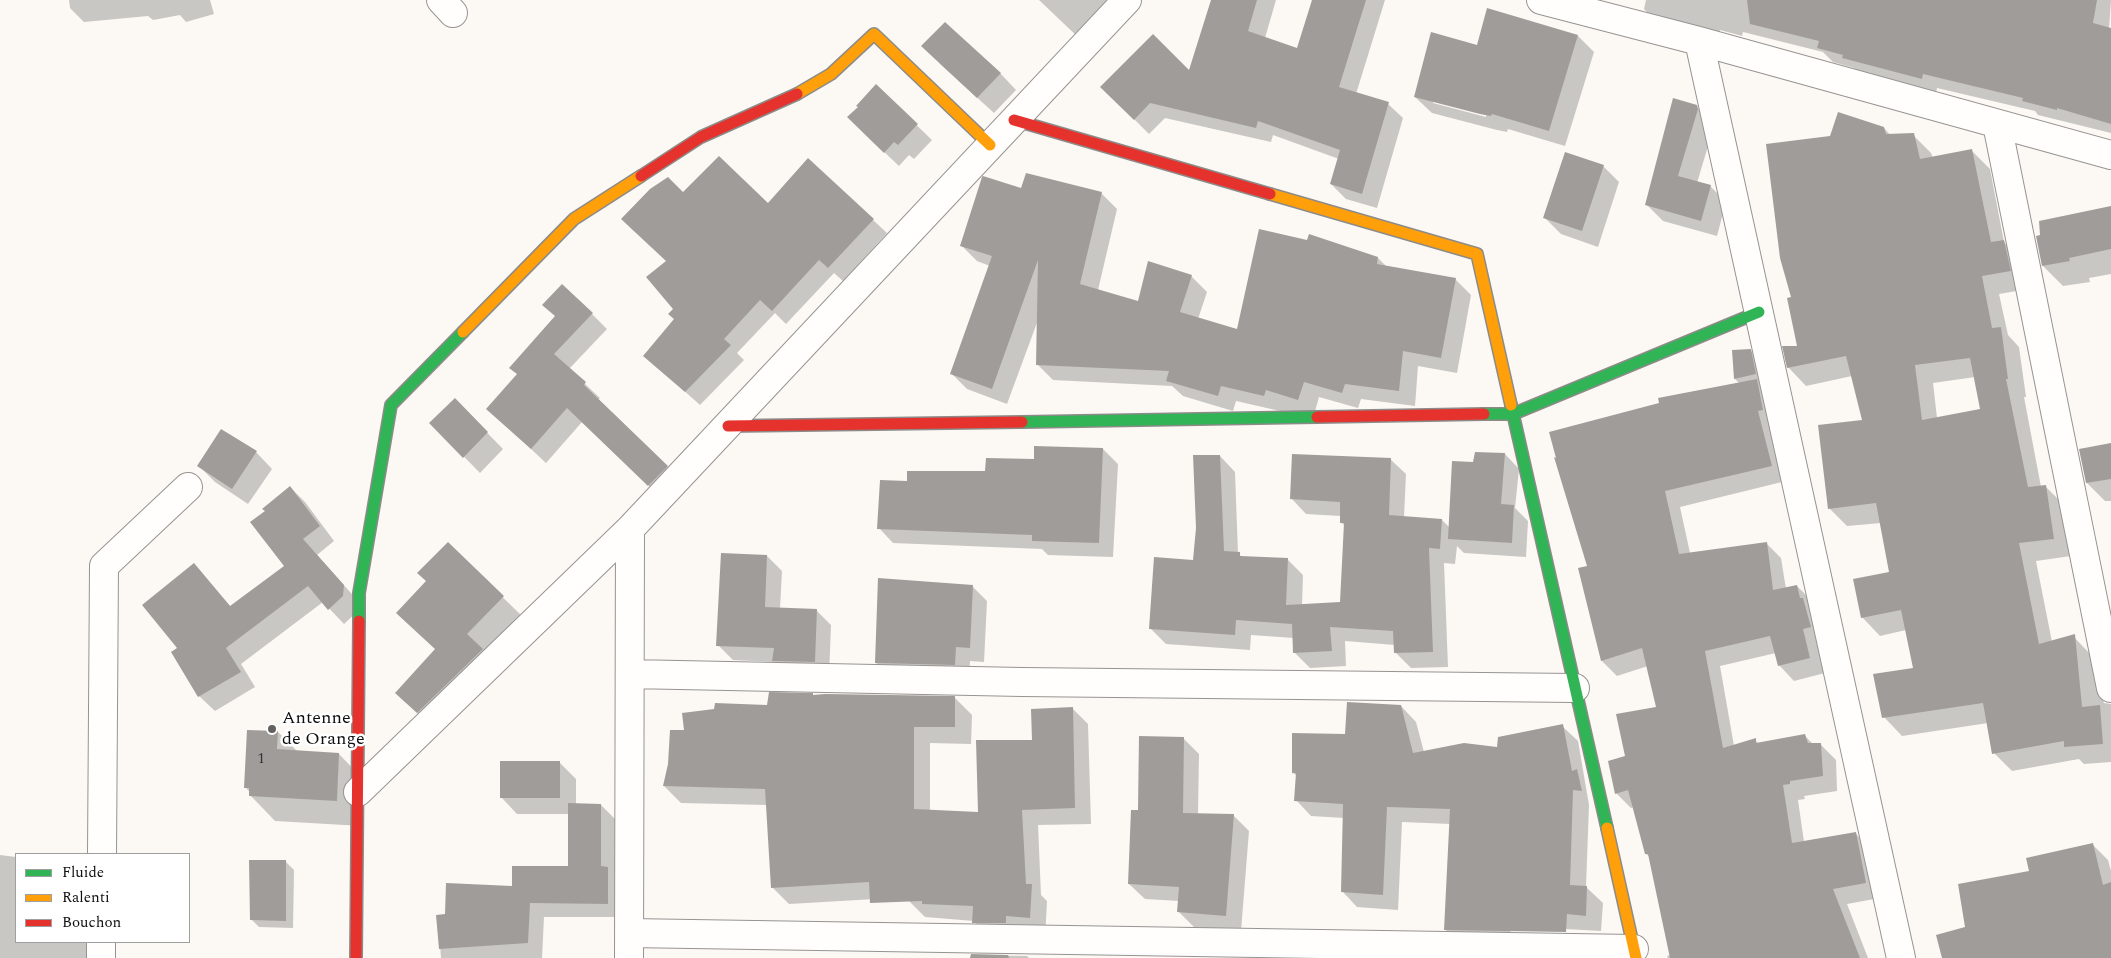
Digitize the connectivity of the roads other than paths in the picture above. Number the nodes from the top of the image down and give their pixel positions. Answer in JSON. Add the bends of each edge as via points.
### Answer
{"nodes":[{"id":1,"x":1127,"y":0,"type":"edge"},
{"id":2,"x":1542,"y":0,"type":"edge"},
{"id":3,"x":1699,"y":41,"type":"junction"},
{"id":4,"x":1014,"y":120,"type":"junction"},
{"id":5,"x":1997,"y":124,"type":"junction"},
{"id":6,"x":990,"y":146,"type":"junction"},
{"id":7,"x":2111,"y":156,"type":"edge"},
{"id":8,"x":1759,"y":312,"type":"junction"},
{"id":9,"x":1513,"y":414,"type":"junction"},
{"id":10,"x":728,"y":426,"type":"junction"},
{"id":11,"x":188,"y":487,"type":"dead end"},
{"id":12,"x":630,"y":529,"type":"junction"},
{"id":13,"x":630,"y":674,"type":"junction"},
{"id":14,"x":1575,"y":688,"type":"junction"},
{"id":15,"x":2111,"y":688,"type":"edge"},
{"id":16,"x":358,"y":792,"type":"junction"},
{"id":17,"x":102,"y":853,"type":"edge"},
{"id":18,"x":101,"y":943,"type":"edge"},
{"id":19,"x":629,"y":946,"type":"edge"},
{"id":20,"x":1635,"y":954,"type":"edge"},
{"id":21,"x":101,"y":958,"type":"edge"},
{"id":22,"x":356,"y":958,"type":"edge"},
{"id":23,"x":1901,"y":958,"type":"edge"}],
"edges":[{"from":1,"to":4,"type":"street"},
{"from":2,"to":3,"type":"street"},
{"from":3,"to":5,"type":"street"},
{"from":3,"to":8,"type":"street"},
{"from":4,"to":6,"type":"street"},
{"from":4,"to":9,"type":"street","via":[[1477,254]]},
{"from":5,"to":7,"type":"street"},
{"from":5,"to":15,"type":"street"},
{"from":6,"to":10,"type":"street"},
{"from":6,"to":16,"type":"street","via":[[874,34],[831,74],[788,100],[701,137],[574,219],[391,405],[359,593]]},
{"from":8,"to":9,"type":"street"},
{"from":8,"to":23,"type":"street"},
{"from":9,"to":10,"type":"street"},
{"from":9,"to":14,"type":"street"},
{"from":10,"to":12,"type":"street"},
{"from":11,"to":17,"type":"street","via":[[104,566]]},
{"from":12,"to":13,"type":"street"},
{"from":12,"to":16,"type":"street"},
{"from":13,"to":14,"type":"street"},
{"from":13,"to":19,"type":"street"},
{"from":14,"to":20,"type":"street"},
{"from":16,"to":22,"type":"street"},
{"from":18,"to":21,"type":"street"},
{"from":19,"to":20,"type":"street"}]}
